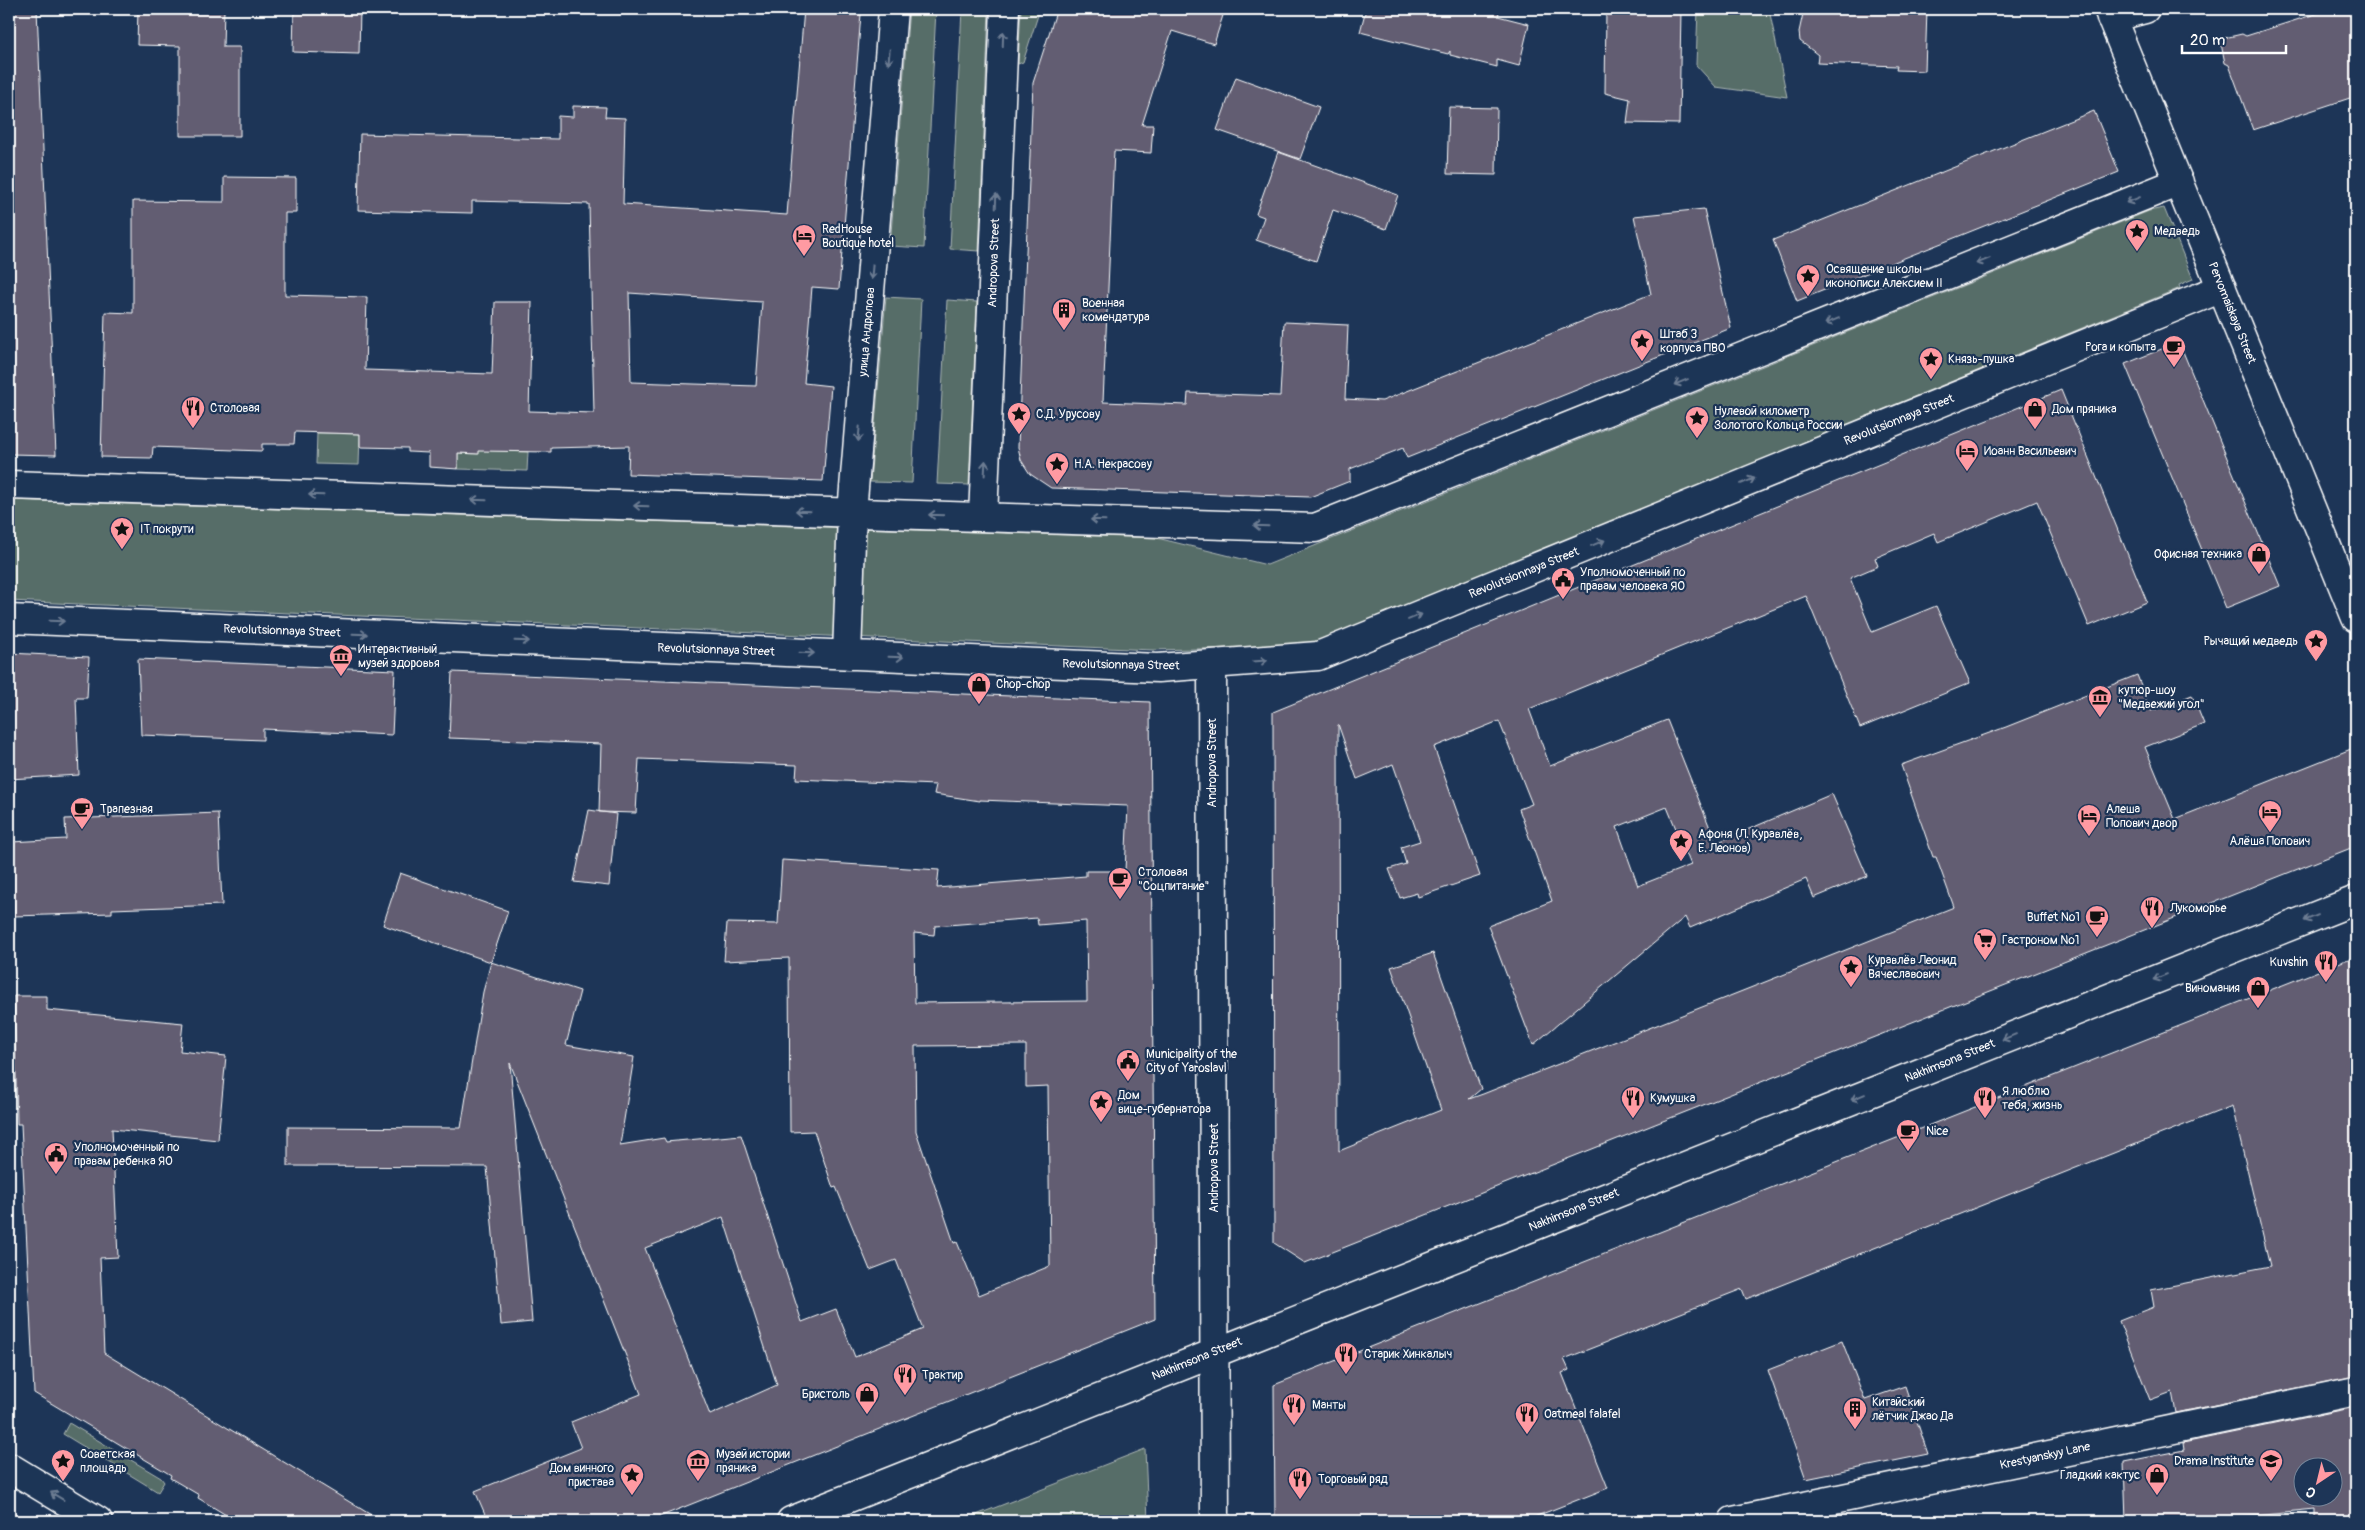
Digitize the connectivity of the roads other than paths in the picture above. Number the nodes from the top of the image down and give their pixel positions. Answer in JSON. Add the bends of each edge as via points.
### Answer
{"nodes":[{"id":1,"x":893,"y":9,"type":"edge"},
{"id":2,"x":1005,"y":9,"type":"edge"},
{"id":3,"x":2144,"y":9,"type":"edge"},
{"id":4,"x":2109,"y":13,"type":"edge"},
{"id":5,"x":2179,"y":182,"type":"junction"},
{"id":6,"x":2222,"y":288,"type":"junction"},
{"id":7,"x":9,"y":484,"type":"edge"},
{"id":8,"x":852,"y":513,"type":"junction"},
{"id":9,"x":983,"y":517,"type":"junction"},
{"id":10,"x":2356,"y":618,"type":"edge"},
{"id":11,"x":9,"y":619,"type":"edge"},
{"id":12,"x":847,"y":655,"type":"junction"},
{"id":13,"x":1212,"y":664,"type":"junction"},
{"id":14,"x":2356,"y":900,"type":"edge"},
{"id":15,"x":1214,"y":1352,"type":"junction"},
{"id":16,"x":2356,"y":1391,"type":"edge"},
{"id":17,"x":9,"y":1467,"type":"edge"},
{"id":18,"x":98,"y":1521,"type":"edge"},
{"id":19,"x":791,"y":1521,"type":"edge"},
{"id":20,"x":1215,"y":1521,"type":"edge"},
{"id":21,"x":1733,"y":1521,"type":"edge"}],
"edges":[{"from":1,"to":8,"type":"street","name":"улица Андропова","one_way":true},
{"from":9,"to":2,"type":"street","name":"Andropova Street","one_way":true},
{"from":3,"to":4,"type":"street"},
{"from":4,"to":5,"type":"street","name":"Pervomaiskaya Street"},
{"from":5,"to":6,"type":"street","name":"Pervomaiskaya Street"},
{"from":5,"to":9,"type":"street","one_way":true,"via":[[1315,528]]},
{"from":6,"to":10,"type":"street","name":"Pervomaiskaya Street"},
{"from":13,"to":6,"type":"street","name":"Revolutsionnaya Street","one_way":true,"via":[[1328,653]]},
{"from":8,"to":7,"type":"street","one_way":true},
{"from":9,"to":8,"type":"street","one_way":true},
{"from":8,"to":12,"type":"street","name":"улица Андропова"},
{"from":11,"to":12,"type":"street","name":"Revolutsionnaya Street","one_way":true},
{"from":12,"to":13,"type":"street","name":"Revolutsionnaya Street","one_way":true,"via":[[1158,668]]},
{"from":13,"to":15,"type":"street","name":"Andropova Street"},
{"from":14,"to":15,"type":"street","name":"Nakhimsona Street","one_way":true},
{"from":15,"to":19,"type":"street","name":"Nakhimsona Street"},
{"from":15,"to":20,"type":"street","name":"Andropova Street"},
{"from":16,"to":21,"type":"street","name":"Krestyanskyy Lane"},
{"from":18,"to":17,"type":"street","one_way":true}]}
